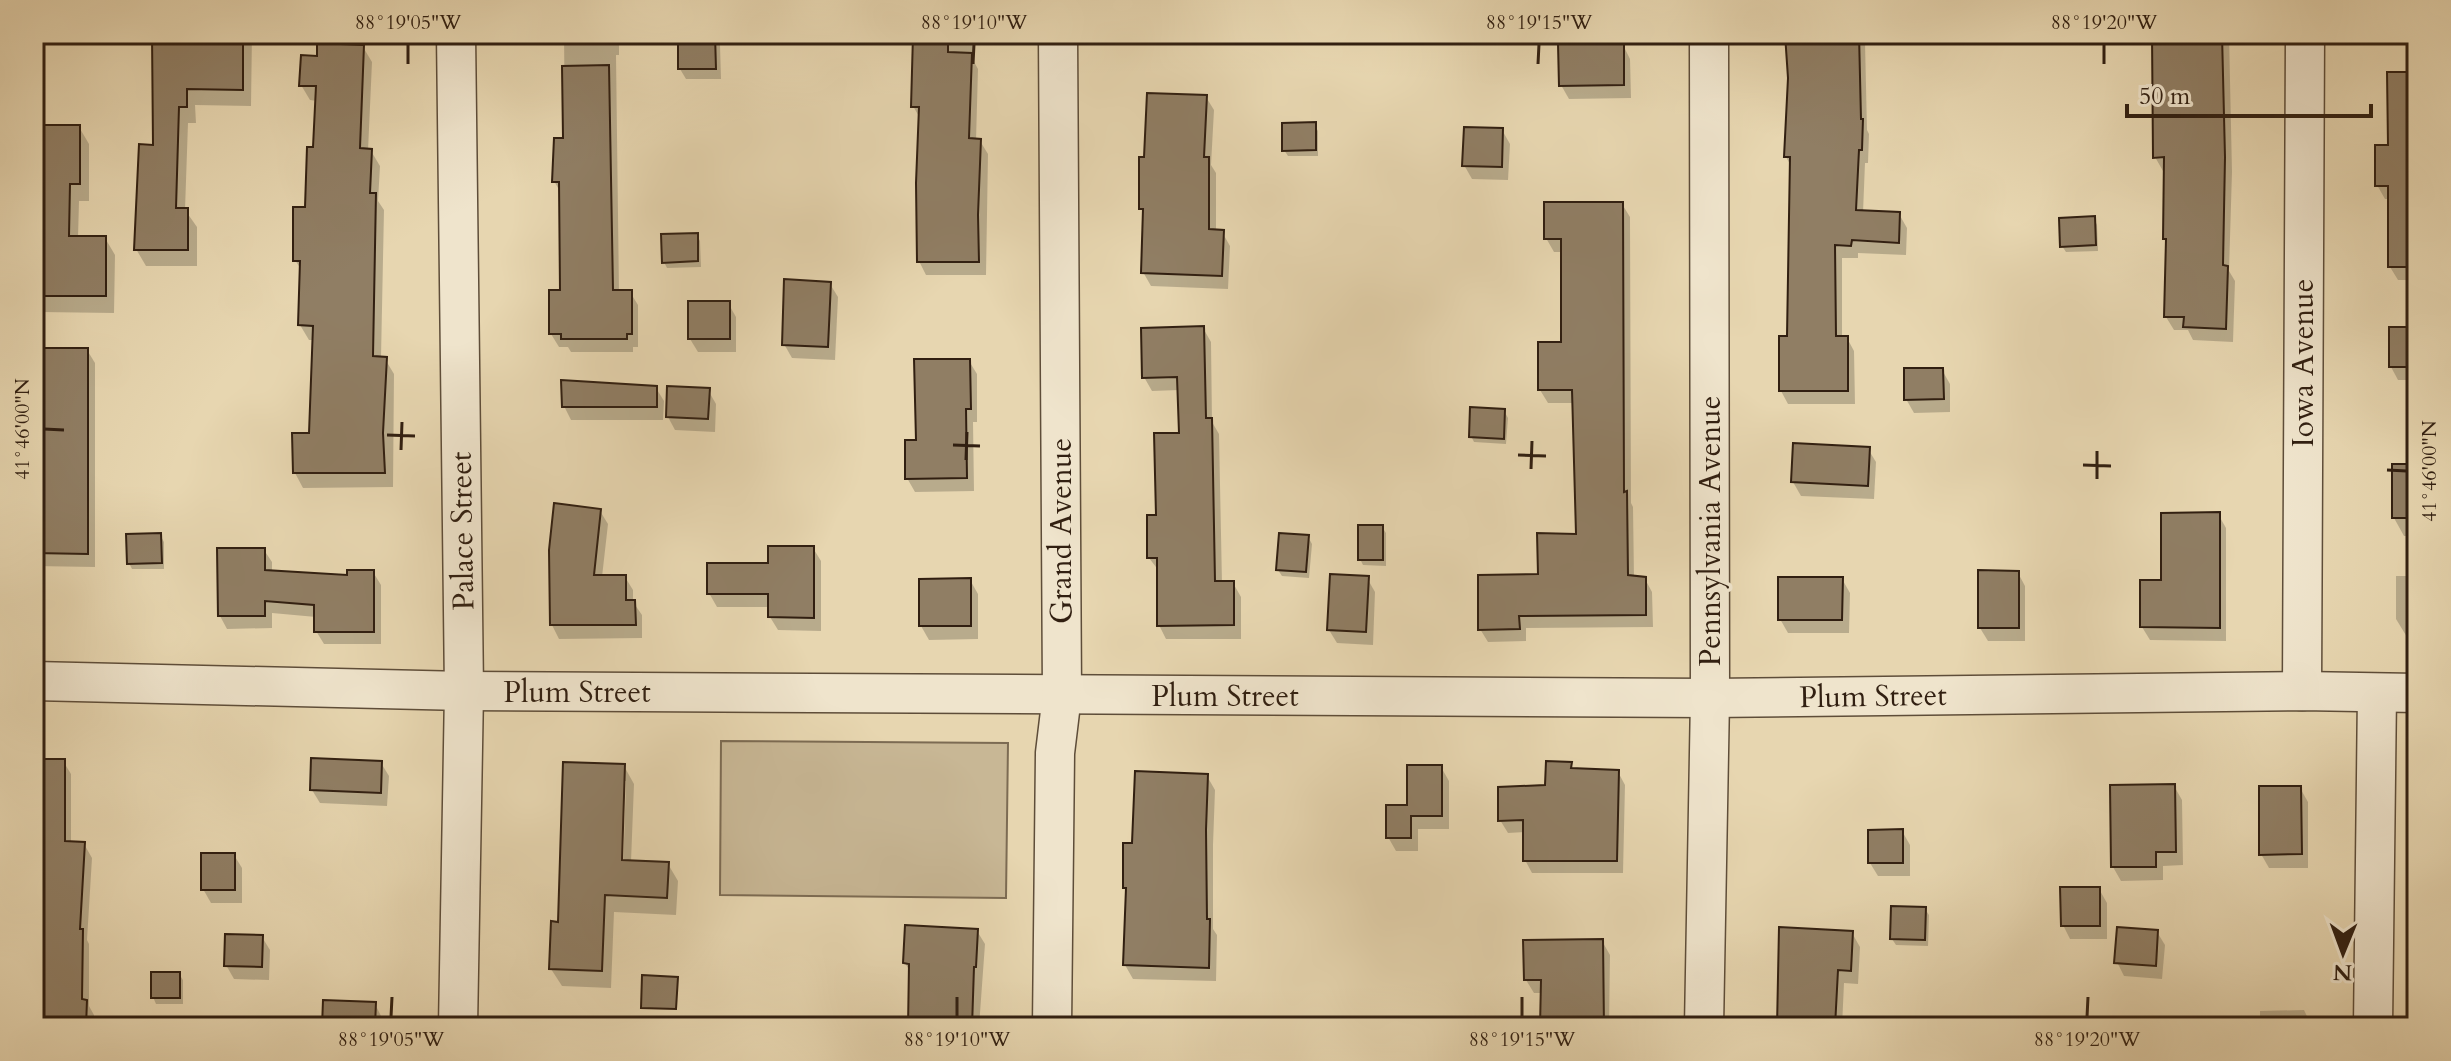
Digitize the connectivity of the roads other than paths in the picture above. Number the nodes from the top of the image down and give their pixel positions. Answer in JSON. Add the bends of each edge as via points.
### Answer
{"nodes":[{"id":1,"x":456,"y":34,"type":"edge"},
{"id":2,"x":1058,"y":34,"type":"edge"},
{"id":3,"x":1709,"y":34,"type":"edge"},
{"id":4,"x":2305,"y":34,"type":"edge"},
{"id":5,"x":34,"y":681,"type":"edge"},
{"id":6,"x":464,"y":691,"type":"junction"},
{"id":7,"x":2302,"y":691,"type":"junction"},
{"id":8,"x":2377,"y":693,"type":"junction"},
{"id":9,"x":2417,"y":693,"type":"edge"},
{"id":10,"x":1062,"y":695,"type":"junction"},
{"id":11,"x":1710,"y":698,"type":"junction"},
{"id":12,"x":458,"y":1027,"type":"edge"},
{"id":13,"x":1052,"y":1027,"type":"edge"},
{"id":14,"x":1704,"y":1027,"type":"edge"},
{"id":15,"x":2373,"y":1027,"type":"edge"}],
"edges":[{"from":1,"to":6,"type":"street","name":"Palace Street"},
{"from":2,"to":10,"type":"street","name":"Grand Avenue"},
{"from":3,"to":11,"type":"street","name":"Pennsylvania Avenue"},
{"from":4,"to":7,"type":"street","name":"Iowa Avenue"},
{"from":5,"to":6,"type":"street","name":"Plum Street"},
{"from":6,"to":10,"type":"street","name":"Plum Street"},
{"from":6,"to":12,"type":"street","name":"Palace Street"},
{"from":7,"to":8,"type":"street","name":"Plum Street"},
{"from":7,"to":11,"type":"street","name":"Plum Street"},
{"from":8,"to":9,"type":"street","name":"Plum Street"},
{"from":8,"to":15,"type":"street"},
{"from":10,"to":11,"type":"street","name":"Plum Street"},
{"from":10,"to":13,"type":"street","name":"Grand Avenue","via":[[1055,753]]},
{"from":11,"to":14,"type":"street","name":"Pennsylvania Avenue"}]}
